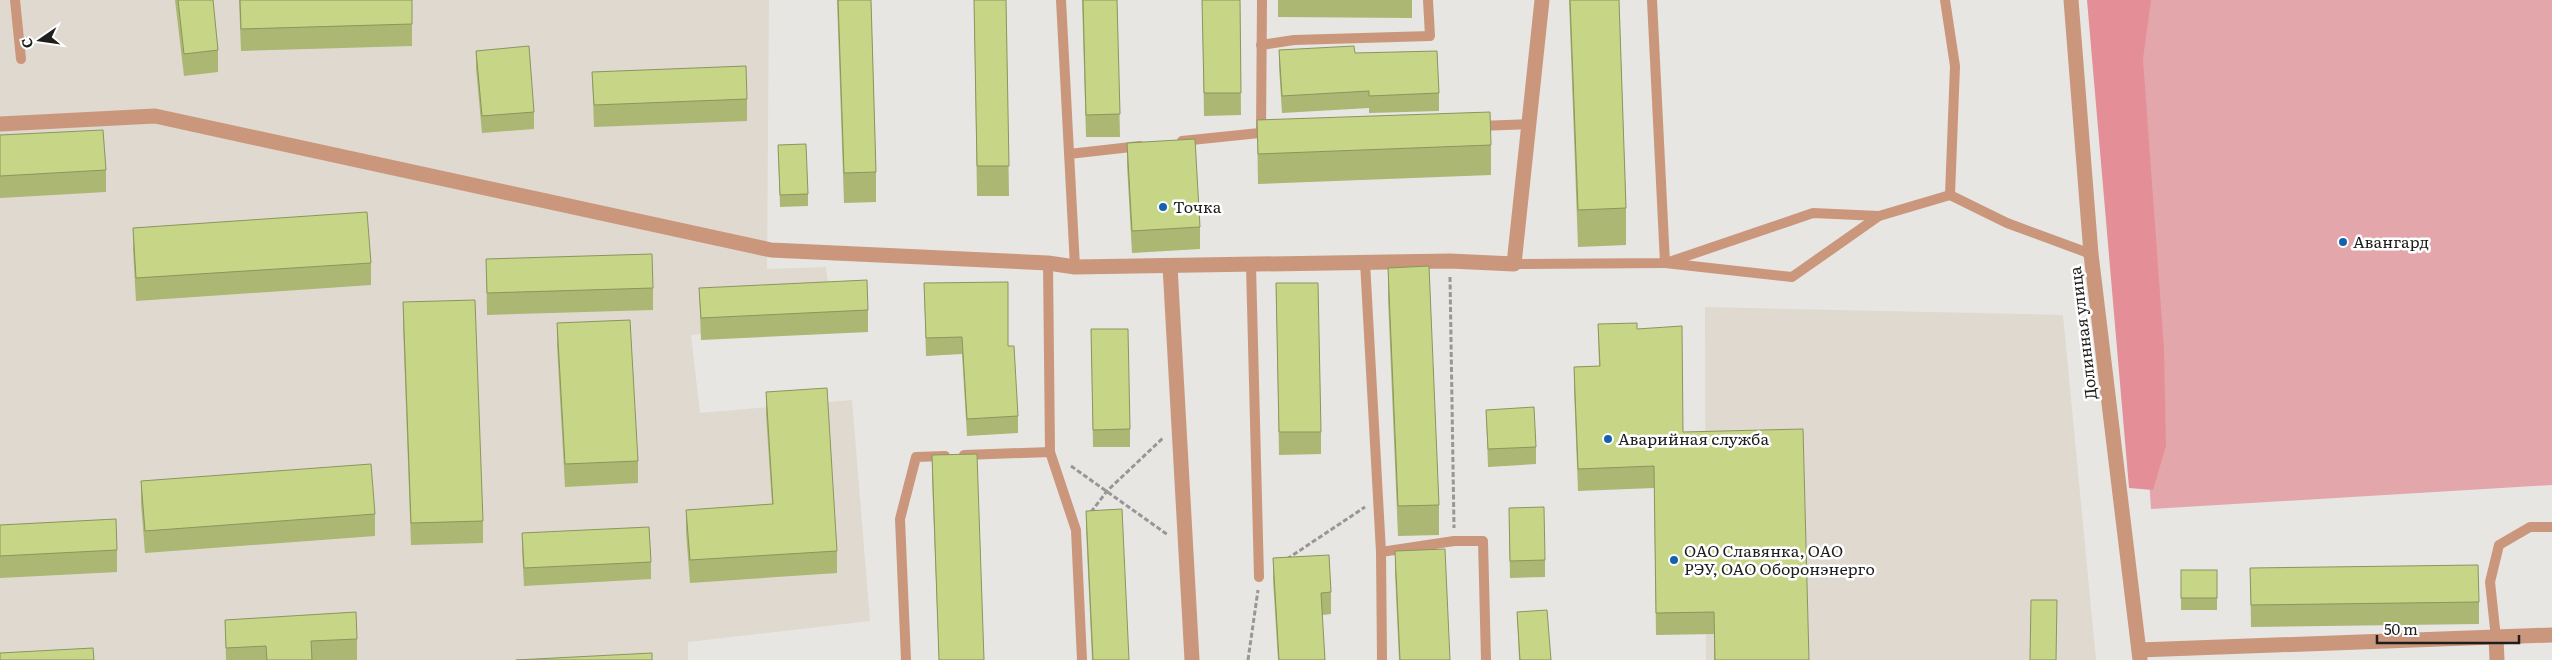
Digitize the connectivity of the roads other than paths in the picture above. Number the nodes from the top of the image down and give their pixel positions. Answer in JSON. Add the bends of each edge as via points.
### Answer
{"nodes":[{"id":1,"x":15,"y":0,"type":"edge"},
{"id":2,"x":1061,"y":0,"type":"edge"},
{"id":3,"x":1262,"y":0,"type":"edge"},
{"id":4,"x":1428,"y":0,"type":"edge"},
{"id":5,"x":1542,"y":0,"type":"edge"},
{"id":6,"x":1652,"y":0,"type":"edge"},
{"id":7,"x":1945,"y":0,"type":"edge"},
{"id":8,"x":2071,"y":0,"type":"edge"},
{"id":9,"x":1261,"y":46,"type":"junction"},
{"id":10,"x":21,"y":59,"type":"dead end"},
{"id":11,"x":0,"y":124,"type":"edge"},
{"id":12,"x":1530,"y":124,"type":"junction"},
{"id":13,"x":1470,"y":126,"type":"edge"},
{"id":14,"x":1262,"y":132,"type":"junction"},
{"id":15,"x":1281,"y":132,"type":"edge"},
{"id":16,"x":1175,"y":142,"type":"edge"},
{"id":17,"x":1155,"y":144,"type":"edge"},
{"id":18,"x":1068,"y":154,"type":"junction"},
{"id":19,"x":1950,"y":195,"type":"junction"},
{"id":20,"x":1880,"y":216,"type":"junction"},
{"id":21,"x":2091,"y":254,"type":"junction"},
{"id":22,"x":1365,"y":262,"type":"junction"},
{"id":23,"x":1048,"y":263,"type":"junction"},
{"id":24,"x":1665,"y":263,"type":"junction"},
{"id":25,"x":1514,"y":264,"type":"junction"},
{"id":26,"x":1170,"y":266,"type":"junction"},
{"id":27,"x":1251,"y":266,"type":"junction"},
{"id":28,"x":1075,"y":267,"type":"junction"},
{"id":29,"x":1050,"y":452,"type":"junction"},
{"id":30,"x":2552,"y":527,"type":"edge"},
{"id":31,"x":1381,"y":552,"type":"junction"},
{"id":32,"x":1259,"y":577,"type":"road end"},
{"id":33,"x":2552,"y":635,"type":"edge"},
{"id":34,"x":2496,"y":638,"type":"junction"},
{"id":35,"x":2139,"y":655,"type":"edge"},
{"id":36,"x":906,"y":660,"type":"edge"},
{"id":37,"x":1082,"y":660,"type":"edge"},
{"id":38,"x":1192,"y":660,"type":"edge"},
{"id":39,"x":1382,"y":660,"type":"edge"},
{"id":40,"x":1486,"y":660,"type":"edge"},
{"id":41,"x":2498,"y":660,"type":"edge"}],
"edges":[{"from":1,"to":10,"type":"lane"},
{"from":2,"to":18,"type":"lane"},
{"from":3,"to":9,"type":"lane"},
{"from":4,"to":9,"type":"lane","via":[[1430,36],[1294,40]]},
{"from":5,"to":12,"type":"street"},
{"from":6,"to":24,"type":"lane"},
{"from":7,"to":19,"type":"lane","via":[[1955,66]]},
{"from":8,"to":21,"type":"street","name":"Долинная улица"},
{"from":9,"to":14,"type":"lane"},
{"from":11,"to":23,"type":"street","via":[[155,116],[771,250]]},
{"from":12,"to":13,"type":"lane"},
{"from":12,"to":25,"type":"street"},
{"from":14,"to":15,"type":"lane"},
{"from":14,"to":16,"type":"lane"},
{"from":17,"to":18,"type":"lane"},
{"from":18,"to":28,"type":"lane"},
{"from":19,"to":20,"type":"lane"},
{"from":19,"to":21,"type":"lane","via":[[2007,223]]},
{"from":20,"to":24,"type":"lane","via":[[1813,213]]},
{"from":20,"to":24,"type":"lane","via":[[1792,277]]},
{"from":21,"to":35,"type":"street","name":"Долинная улица"},
{"from":22,"to":25,"type":"street"},
{"from":22,"to":27,"type":"street"},
{"from":22,"to":31,"type":"lane"},
{"from":23,"to":28,"type":"street"},
{"from":23,"to":29,"type":"lane"},
{"from":24,"to":25,"type":"lane"},
{"from":26,"to":27,"type":"street"},
{"from":26,"to":28,"type":"street"},
{"from":26,"to":38,"type":"street"},
{"from":27,"to":32,"type":"lane"},
{"from":29,"to":36,"type":"lane","via":[[916,457],[900,520]]},
{"from":29,"to":37,"type":"lane","via":[[1076,530]]},
{"from":30,"to":34,"type":"lane","via":[[2530,527],[2499,545],[2490,582]]},
{"from":31,"to":39,"type":"lane"},
{"from":31,"to":40,"type":"lane","via":[[1454,541],[1483,541]]},
{"from":33,"to":34,"type":"street"},
{"from":34,"to":35,"type":"street"},
{"from":34,"to":41,"type":"street"}]}
